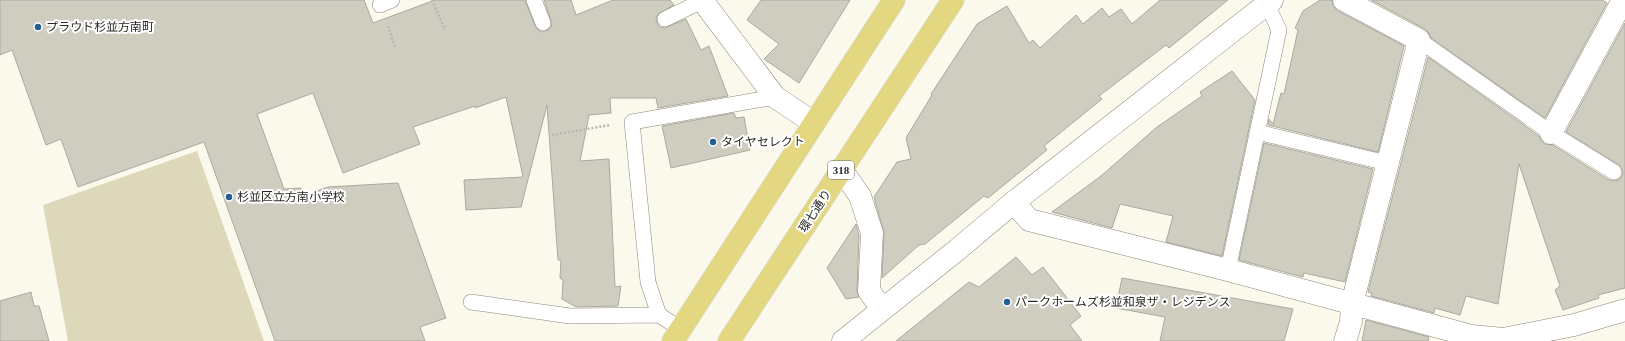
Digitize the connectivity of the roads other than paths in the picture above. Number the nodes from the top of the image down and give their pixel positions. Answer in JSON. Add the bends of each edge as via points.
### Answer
{"nodes":[{"id":1,"x":534,"y":0,"type":"edge"},
{"id":2,"x":702,"y":0,"type":"edge"},
{"id":3,"x":894,"y":0,"type":"edge"},
{"id":4,"x":953,"y":0,"type":"edge"},
{"id":5,"x":1344,"y":0,"type":"edge"},
{"id":6,"x":1623,"y":0,"type":"edge"},
{"id":7,"x":1270,"y":2,"type":"edge"},
{"id":8,"x":665,"y":19,"type":"dead end"},
{"id":9,"x":543,"y":23,"type":"dead end"},
{"id":10,"x":1419,"y":40,"type":"junction"},
{"id":11,"x":775,"y":97,"type":"junction"},
{"id":12,"x":814,"y":123,"type":"junction"},
{"id":13,"x":1257,"y":132,"type":"junction"},
{"id":14,"x":1551,"y":133,"type":"junction"},
{"id":15,"x":1387,"y":163,"type":"junction"},
{"id":16,"x":842,"y":169,"type":"junction"},
{"id":17,"x":1614,"y":172,"type":"dead end"},
{"id":18,"x":1014,"y":202,"type":"junction"},
{"id":19,"x":1228,"y":270,"type":"junction"},
{"id":20,"x":471,"y":302,"type":"dead end"},
{"id":21,"x":1352,"y":304,"type":"junction"},
{"id":22,"x":882,"y":309,"type":"junction"},
{"id":23,"x":1625,"y":310,"type":"edge"},
{"id":24,"x":659,"y":315,"type":"junction"},
{"id":25,"x":677,"y":335,"type":"edge"},
{"id":26,"x":1471,"y":338,"type":"edge"},
{"id":27,"x":729,"y":341,"type":"edge"},
{"id":28,"x":843,"y":341,"type":"edge"},
{"id":29,"x":1345,"y":341,"type":"edge"}],
"edges":[{"from":1,"to":9,"type":"lane"},
{"from":2,"to":8,"type":"lane"},
{"from":2,"to":11,"type":"street"},
{"from":3,"to":12,"type":"main road"},
{"from":4,"to":16,"type":"main road","name":"環七通り","number":"318"},
{"from":5,"to":10,"type":"street"},
{"from":6,"to":14,"type":"street"},
{"from":7,"to":13,"type":"lane","via":[[1279,30]]},
{"from":7,"to":18,"type":"street"},
{"from":10,"to":14,"type":"lane"},
{"from":10,"to":15,"type":"street"},
{"from":11,"to":12,"type":"street"},
{"from":11,"to":24,"type":"lane","via":[[632,122],[648,282]]},
{"from":12,"to":25,"type":"main road"},
{"from":13,"to":15,"type":"lane"},
{"from":13,"to":19,"type":"lane"},
{"from":14,"to":17,"type":"lane"},
{"from":15,"to":21,"type":"street"},
{"from":16,"to":22,"type":"street","via":[[860,196],[872,233],[869,290]]},
{"from":16,"to":27,"type":"main road","name":"環七通り","number":"318"},
{"from":18,"to":19,"type":"street","via":[[1029,220]]},
{"from":18,"to":22,"type":"street"},
{"from":19,"to":21,"type":"street"},
{"from":20,"to":24,"type":"lane","via":[[570,316]]},
{"from":21,"to":26,"type":"street"},
{"from":21,"to":29,"type":"street","via":[[1351,322]]},
{"from":22,"to":28,"type":"street"},
{"from":23,"to":26,"type":"street","via":[[1574,325],[1503,339]]},
{"from":24,"to":25,"type":"lane"}]}
